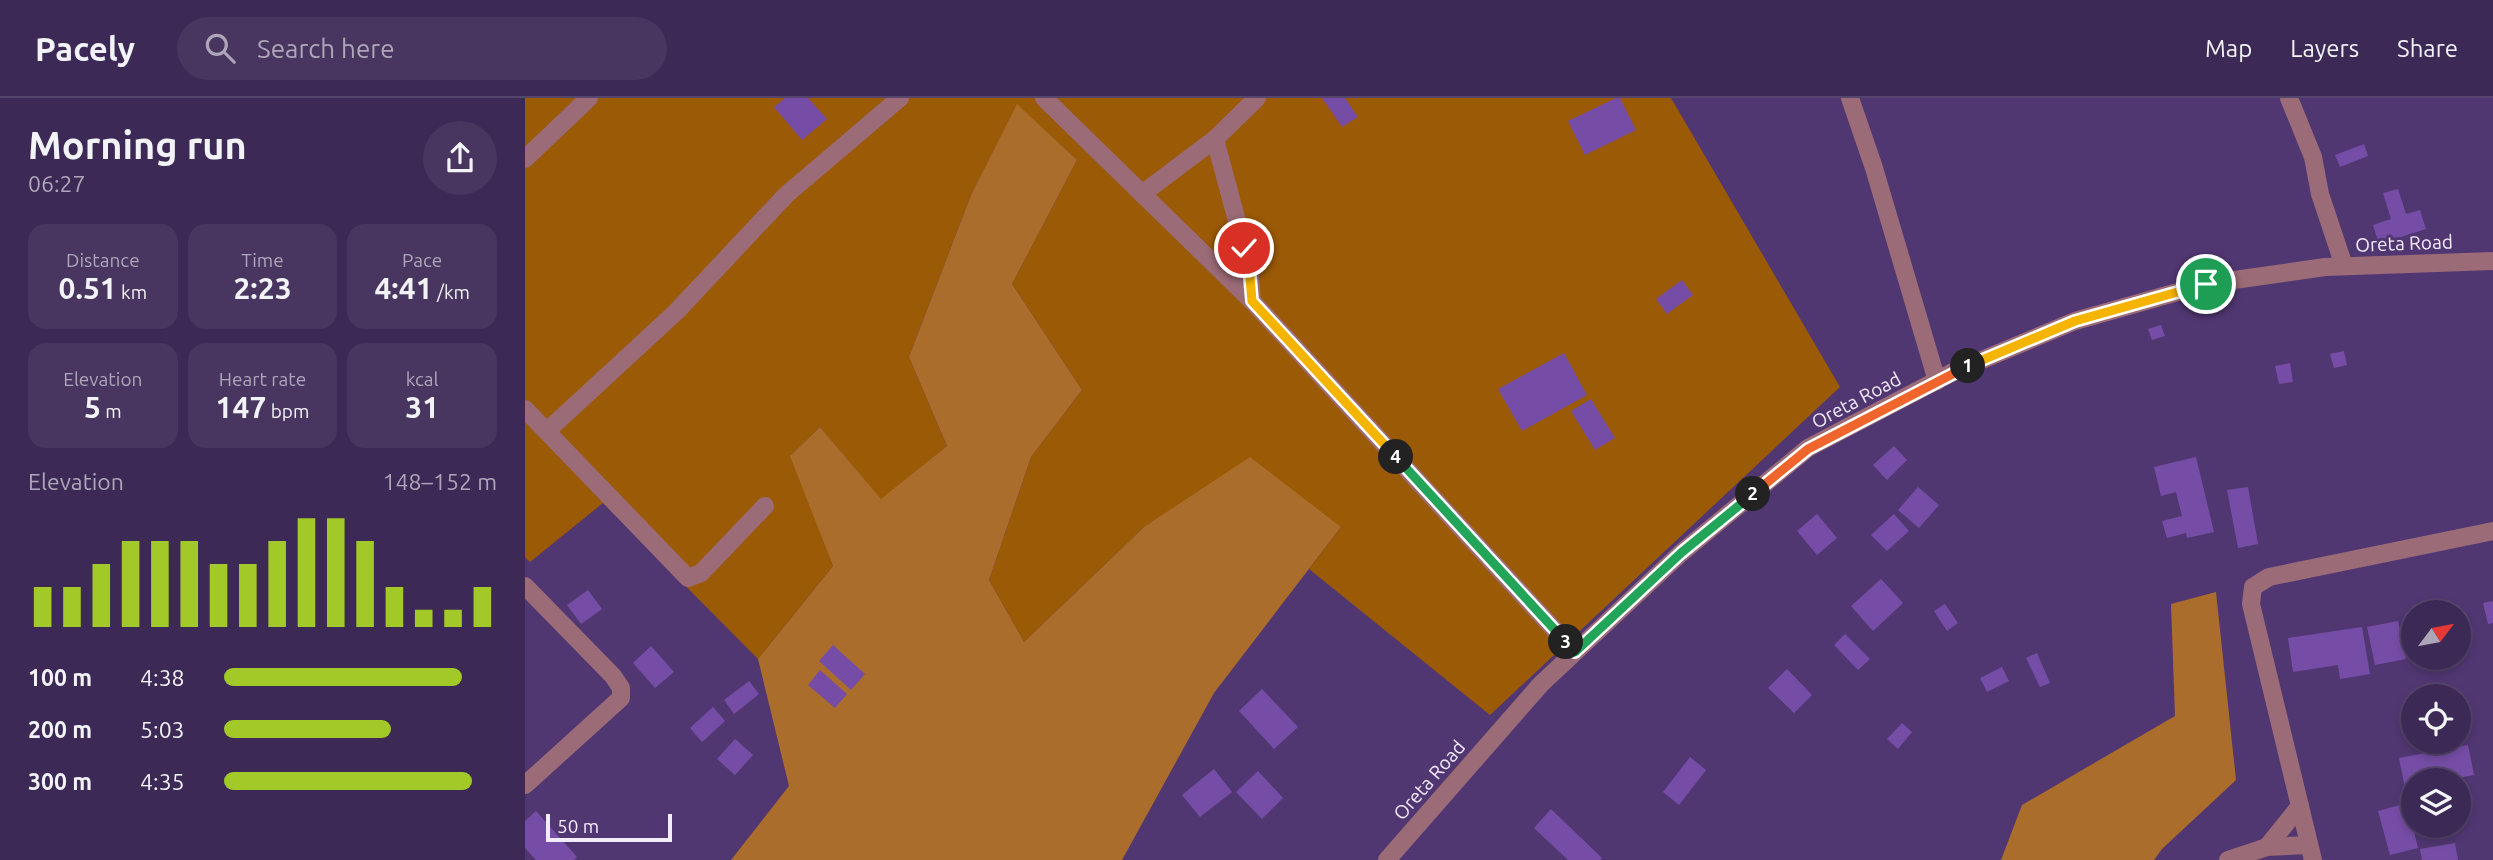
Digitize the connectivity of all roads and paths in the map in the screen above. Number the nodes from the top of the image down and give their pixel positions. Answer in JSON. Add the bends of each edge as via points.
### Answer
{"nodes":[{"id":1,"x":589,"y":98,"type":"edge"},
{"id":2,"x":900,"y":98,"type":"edge"},
{"id":3,"x":1044,"y":98,"type":"edge"},
{"id":4,"x":1257,"y":98,"type":"edge"},
{"id":5,"x":1850,"y":98,"type":"edge"},
{"id":6,"x":2289,"y":98,"type":"edge"},
{"id":7,"x":1215,"y":139,"type":"junction"},
{"id":8,"x":525,"y":159,"type":"edge"},
{"id":9,"x":1142,"y":194,"type":"junction"},
{"id":10,"x":1244,"y":248,"type":"junction"},
{"id":11,"x":2493,"y":261,"type":"edge"},
{"id":12,"x":2344,"y":266,"type":"junction"},
{"id":13,"x":1220,"y":270,"type":"junction"},
{"id":14,"x":1252,"y":301,"type":"junction"},
{"id":15,"x":1937,"y":381,"type":"junction"},
{"id":16,"x":525,"y":409,"type":"edge"},
{"id":17,"x":547,"y":431,"type":"junction"},
{"id":18,"x":765,"y":506,"type":"dead end"},
{"id":19,"x":2493,"y":531,"type":"edge"},
{"id":20,"x":525,"y":586,"type":"edge"},
{"id":21,"x":1575,"y":652,"type":"junction"},
{"id":22,"x":525,"y":785,"type":"edge"},
{"id":23,"x":2300,"y":806,"type":"junction"},
{"id":24,"x":2267,"y":847,"type":"junction"},
{"id":25,"x":2311,"y":852,"type":"edge"},
{"id":26,"x":1387,"y":860,"type":"edge"},
{"id":27,"x":2228,"y":860,"type":"edge"}],
"edges":[{"from":1,"to":8,"type":"street"},
{"from":2,"to":17,"type":"street","via":[[786,195],[675,312]]},
{"from":3,"to":9,"type":"street"},
{"from":4,"to":7,"type":"street"},
{"from":5,"to":15,"type":"street"},
{"from":6,"to":12,"type":"street","via":[[2313,157]]},
{"from":7,"to":9,"type":"street"},
{"from":7,"to":10,"type":"street"},
{"from":9,"to":13,"type":"street"},
{"from":10,"to":13,"type":"street"},
{"from":10,"to":14,"type":"street"},
{"from":11,"to":12,"type":"street","name":"Oreta Road"},
{"from":12,"to":15,"type":"street","name":"Oreta Road","via":[[2206,284],[2075,321]]},
{"from":13,"to":14,"type":"street"},
{"from":14,"to":21,"type":"street"},
{"from":15,"to":21,"type":"street","name":"Oreta Road","via":[[1808,449],[1681,553]]},
{"from":16,"to":17,"type":"street"},
{"from":17,"to":18,"type":"street","via":[[688,578],[701,573]]},
{"from":19,"to":23,"type":"street","via":[[2280,574],[2253,587],[2251,604]]},
{"from":20,"to":22,"type":"street","via":[[621,688],[621,698]]},
{"from":21,"to":26,"type":"street","name":"Oreta Road","via":[[1541,684]]},
{"from":23,"to":24,"type":"street"},
{"from":23,"to":25,"type":"street"},
{"from":24,"to":25,"type":"street"},
{"from":24,"to":27,"type":"street"}]}
